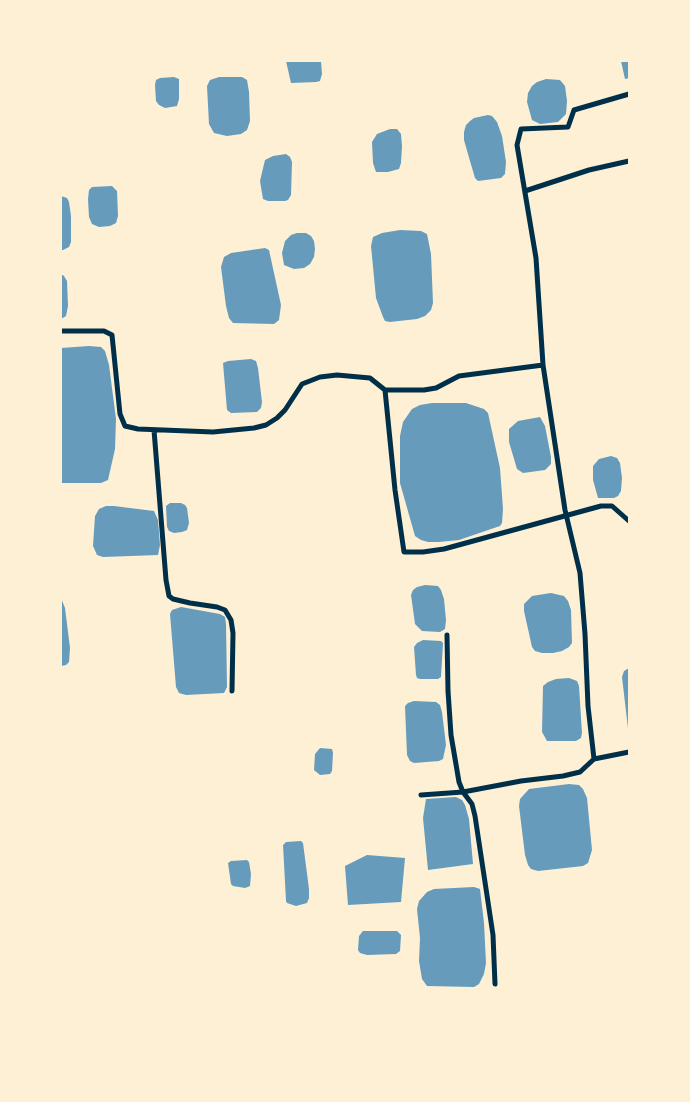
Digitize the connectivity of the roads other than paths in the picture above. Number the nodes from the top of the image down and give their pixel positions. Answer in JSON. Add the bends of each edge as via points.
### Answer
{"nodes":[{"id":1,"x":629,"y":94,"type":"edge"},
{"id":2,"x":629,"y":161,"type":"edge"},
{"id":3,"x":524,"y":191,"type":"junction"},
{"id":4,"x":61,"y":331,"type":"edge"},
{"id":5,"x":543,"y":365,"type":"junction"},
{"id":6,"x":385,"y":390,"type":"junction"},
{"id":7,"x":154,"y":430,"type":"junction"},
{"id":8,"x":566,"y":515,"type":"junction"},
{"id":9,"x":629,"y":521,"type":"edge"},
{"id":10,"x":446,"y":635,"type":"dead end"},
{"id":11,"x":232,"y":691,"type":"dead end"},
{"id":12,"x":629,"y":752,"type":"edge"},
{"id":13,"x":594,"y":759,"type":"junction"},
{"id":14,"x":463,"y":792,"type":"junction"},
{"id":15,"x":420,"y":795,"type":"dead end"},
{"id":16,"x":495,"y":984,"type":"dead end"}],
"edges":[{"from":1,"to":3,"type":"street","via":[[574,110],[568,127],[520,129],[517,145]]},
{"from":2,"to":3,"type":"street","via":[[588,170]]},
{"from":3,"to":5,"type":"street","via":[[536,258]]},
{"from":4,"to":7,"type":"street","via":[[104,331],[112,335],[120,414],[125,426]]},
{"from":5,"to":6,"type":"street","via":[[459,376],[436,388]]},
{"from":5,"to":8,"type":"street"},
{"from":6,"to":7,"type":"street","via":[[370,378],[337,375],[302,384],[285,410],[260,426],[213,432]]},
{"from":6,"to":8,"type":"street","via":[[394,490],[404,552],[444,549]]},
{"from":7,"to":11,"type":"street","via":[[170,596],[217,607],[224,610],[231,620]]},
{"from":8,"to":9,"type":"street","via":[[612,506]]},
{"from":8,"to":13,"type":"street","via":[[580,573]]},
{"from":10,"to":14,"type":"street","via":[[451,735]]},
{"from":12,"to":13,"type":"street"},
{"from":13,"to":14,"type":"street","via":[[580,772]]},
{"from":14,"to":15,"type":"street"},
{"from":14,"to":16,"type":"street","via":[[472,804],[475,816],[493,935]]}]}
